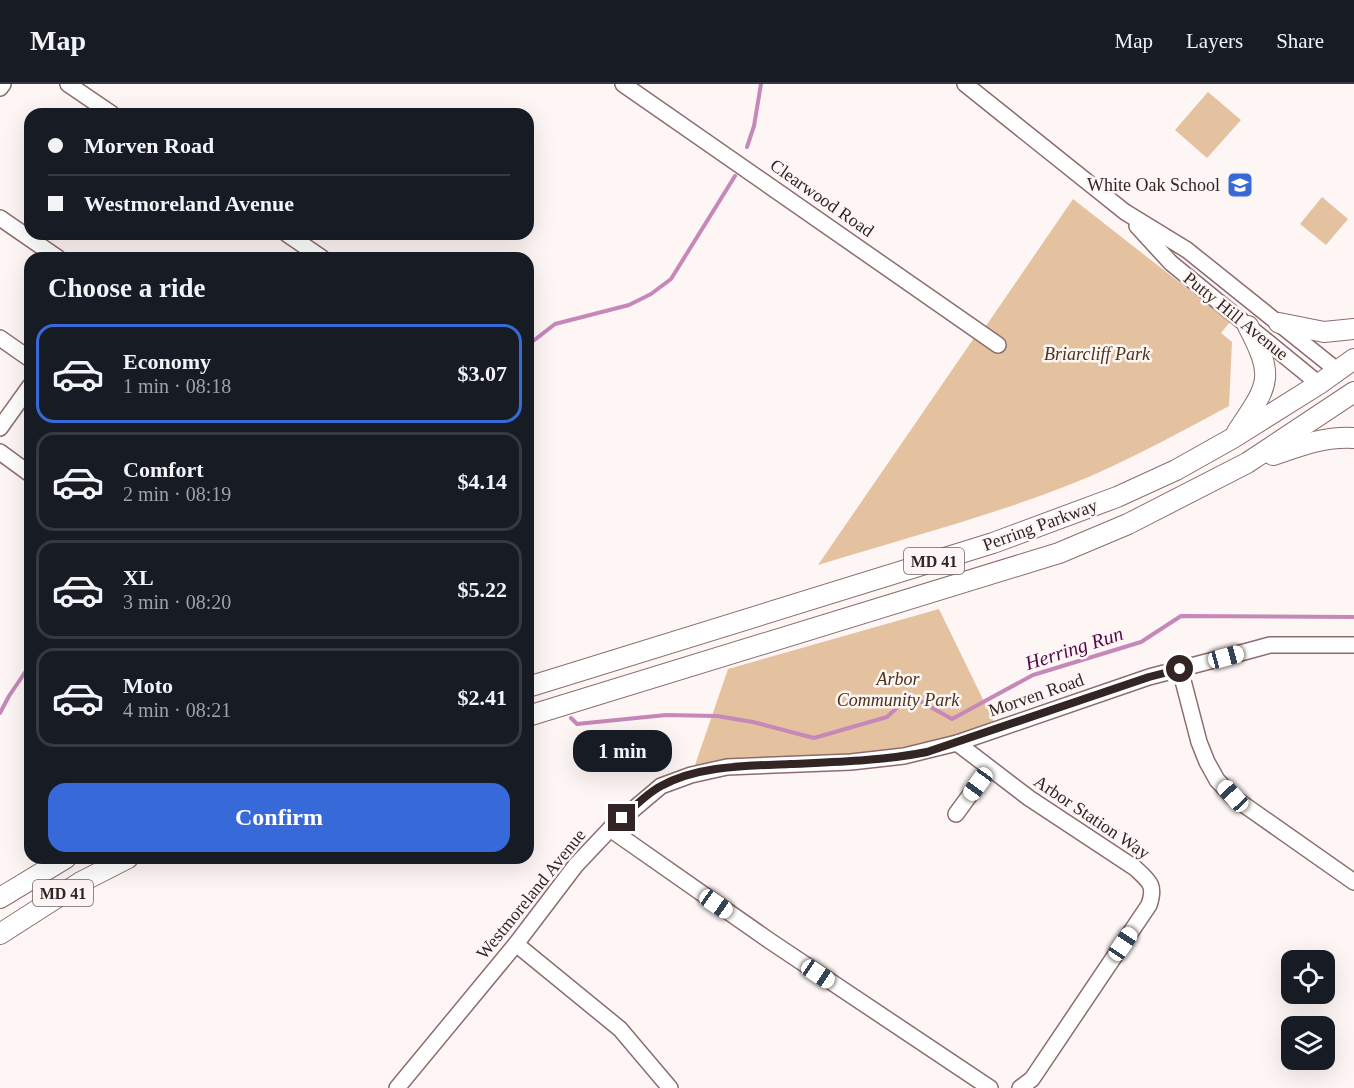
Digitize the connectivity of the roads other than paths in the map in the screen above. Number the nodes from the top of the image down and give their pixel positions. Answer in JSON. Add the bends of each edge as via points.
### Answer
{"nodes":[{"id":1,"x":3,"y":84,"type":"edge"},
{"id":2,"x":68,"y":84,"type":"edge"},
{"id":3,"x":623,"y":84,"type":"edge"},
{"id":4,"x":966,"y":84,"type":"edge"},
{"id":5,"x":0,"y":88,"type":"edge"},
{"id":6,"x":103,"y":108,"type":"edge"},
{"id":7,"x":1125,"y":212,"type":"junction"},
{"id":8,"x":0,"y":218,"type":"edge"},
{"id":9,"x":24,"y":235,"type":"edge"},
{"id":10,"x":32,"y":240,"type":"edge"},
{"id":11,"x":296,"y":240,"type":"edge"},
{"id":12,"x":49,"y":252,"type":"edge"},
{"id":13,"x":313,"y":252,"type":"edge"},
{"id":14,"x":1279,"y":323,"type":"junction"},
{"id":15,"x":1248,"y":326,"type":"junction"},
{"id":16,"x":1354,"y":329,"type":"edge"},
{"id":17,"x":0,"y":338,"type":"edge"},
{"id":18,"x":998,"y":345,"type":"dead end"},
{"id":19,"x":24,"y":354,"type":"edge"},
{"id":20,"x":1346,"y":365,"type":"edge"},
{"id":21,"x":1354,"y":383,"type":"edge"},
{"id":22,"x":1319,"y":384,"type":"junction"},
{"id":23,"x":24,"y":394,"type":"edge"},
{"id":24,"x":1350,"y":402,"type":"edge"},
{"id":25,"x":0,"y":428,"type":"edge"},
{"id":26,"x":1233,"y":438,"type":"junction"},
{"id":27,"x":1354,"y":438,"type":"edge"},
{"id":28,"x":0,"y":452,"type":"edge"},
{"id":29,"x":1247,"y":463,"type":"junction"},
{"id":30,"x":24,"y":470,"type":"edge"},
{"id":31,"x":1354,"y":645,"type":"edge"},
{"id":32,"x":1180,"y":669,"type":"junction"},
{"id":33,"x":534,"y":685,"type":"edge"},
{"id":34,"x":534,"y":714,"type":"edge"},
{"id":35,"x":957,"y":743,"type":"junction"},
{"id":36,"x":727,"y":767,"type":"joint"},
{"id":37,"x":989,"y":769,"type":"junction"},
{"id":38,"x":956,"y":814,"type":"dead end"},
{"id":39,"x":610,"y":829,"type":"junction"},
{"id":40,"x":56,"y":864,"type":"edge"},
{"id":41,"x":116,"y":864,"type":"edge"},
{"id":42,"x":1354,"y":882,"type":"edge"},
{"id":43,"x":0,"y":898,"type":"edge"},
{"id":44,"x":0,"y":934,"type":"edge"},
{"id":45,"x":516,"y":944,"type":"junction"},
{"id":46,"x":397,"y":1088,"type":"edge"},
{"id":47,"x":670,"y":1088,"type":"edge"},
{"id":48,"x":990,"y":1088,"type":"edge"},
{"id":49,"x":1020,"y":1088,"type":"edge"}],
"edges":[{"from":1,"to":5,"type":"street"},
{"from":2,"to":6,"type":"street"},
{"from":3,"to":18,"type":"street","name":"Clearwood Road"},
{"from":4,"to":7,"type":"street","name":"Putty Hill Avenue"},
{"from":7,"to":14,"type":"street","name":"Putty Hill Avenue","via":[[1187,250]]},
{"from":7,"to":15,"type":"street","name":"Putty Hill Avenue","via":[[1172,263]]},
{"from":8,"to":9,"type":"street"},
{"from":10,"to":12,"type":"street"},
{"from":11,"to":13,"type":"street"},
{"from":14,"to":16,"type":"main road","via":[[1324,332]]},
{"from":14,"to":20,"type":"street","name":"Putty Hill Avenue"},
{"from":15,"to":22,"type":"street","name":"Putty Hill Avenue"},
{"from":15,"to":26,"type":"main road","via":[[1267,372],[1256,403]]},
{"from":17,"to":19,"type":"street"},
{"from":20,"to":21,"type":"main road","name":"Putty Hill Avenue"},
{"from":20,"to":22,"type":"main road","name":"Perring Parkway","number":"MD 41"},
{"from":22,"to":24,"type":"main road","name":"Putty Hill Avenue"},
{"from":22,"to":26,"type":"main road","name":"Perring Parkway","number":"MD 41"},
{"from":23,"to":25,"type":"street"},
{"from":24,"to":29,"type":"main road","name":"Perring Parkway","number":"MD 41"},
{"from":26,"to":33,"type":"main road","name":"Perring Parkway","number":"MD 41","via":[[1176,470],[1049,524]]},
{"from":27,"to":29,"type":"main road","via":[[1334,437]]},
{"from":28,"to":30,"type":"street"},
{"from":29,"to":34,"type":"main road","name":"Perring Parkway","number":"MD 41","via":[[1128,524],[1059,553]]},
{"from":31,"to":32,"type":"street","name":"Morven Road","via":[[1270,645]]},
{"from":32,"to":35,"type":"street","name":"Morven Road"},
{"from":32,"to":42,"type":"street","via":[[1199,742],[1217,780],[1233,796]]},
{"from":35,"to":36,"type":"street","name":"Morven Road","via":[[884,759]]},
{"from":35,"to":37,"type":"street","name":"Arbor Station Way"},
{"from":36,"to":39,"type":"street","name":"Westmoreland Avenue","via":[[661,786]]},
{"from":37,"to":38,"type":"street"},
{"from":37,"to":49,"type":"street","name":"Arbor Station Way","via":[[1135,868],[1148,880],[1153,892],[1149,905],[1039,1070]]},
{"from":39,"to":45,"type":"street","name":"Westmoreland Avenue","via":[[576,865]]},
{"from":39,"to":48,"type":"street"},
{"from":40,"to":43,"type":"main road","number":"MD 41"},
{"from":41,"to":44,"type":"main road","number":"MD 41"},
{"from":45,"to":46,"type":"street","name":"Westmoreland Avenue"},
{"from":45,"to":47,"type":"street","via":[[620,1029]]}]}
